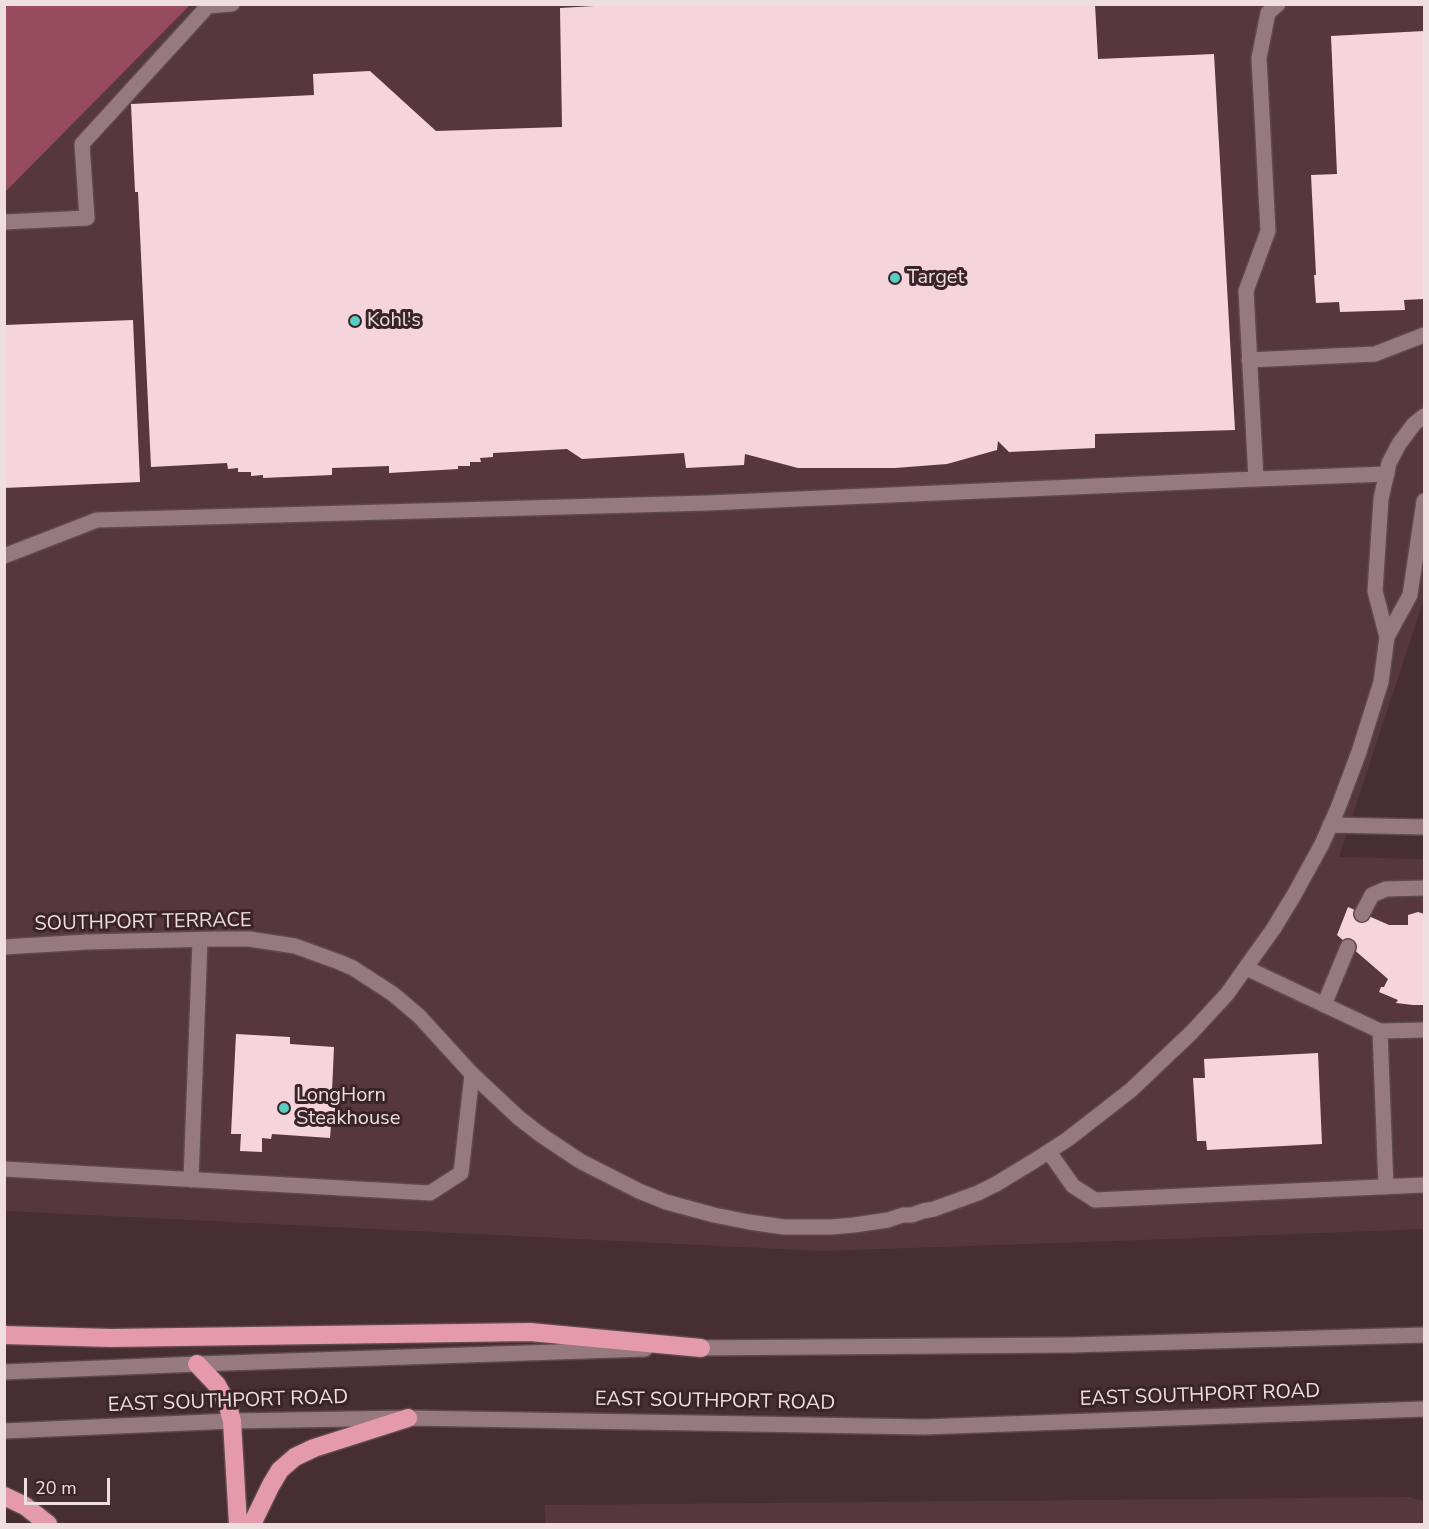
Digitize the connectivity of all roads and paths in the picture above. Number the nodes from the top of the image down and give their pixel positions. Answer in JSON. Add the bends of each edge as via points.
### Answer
{"nodes":[{"id":1,"x":232,"y":4,"type":"edge"},
{"id":2,"x":1278,"y":4,"type":"edge"},
{"id":3,"x":4,"y":222,"type":"edge"},
{"id":4,"x":1425,"y":335,"type":"edge"},
{"id":5,"x":1249,"y":360,"type":"junction"},
{"id":6,"x":1425,"y":416,"type":"edge"},
{"id":7,"x":1387,"y":474,"type":"junction"},
{"id":8,"x":1256,"y":479,"type":"junction"},
{"id":9,"x":1425,"y":501,"type":"edge"},
{"id":10,"x":4,"y":556,"type":"edge"},
{"id":11,"x":1387,"y":637,"type":"junction"},
{"id":12,"x":1330,"y":825,"type":"junction"},
{"id":13,"x":1425,"y":827,"type":"edge"},
{"id":14,"x":1425,"y":888,"type":"edge"},
{"id":15,"x":1362,"y":914,"type":"dead end"},
{"id":16,"x":200,"y":940,"type":"junction"},
{"id":17,"x":4,"y":947,"type":"edge"},
{"id":18,"x":1348,"y":947,"type":"dead end"},
{"id":19,"x":1246,"y":968,"type":"junction"},
{"id":20,"x":1324,"y":1005,"type":"junction"},
{"id":21,"x":1425,"y":1030,"type":"edge"},
{"id":22,"x":1380,"y":1031,"type":"junction"},
{"id":23,"x":472,"y":1074,"type":"junction"},
{"id":24,"x":1049,"y":1152,"type":"junction"},
{"id":25,"x":4,"y":1170,"type":"edge"},
{"id":26,"x":191,"y":1180,"type":"junction"},
{"id":27,"x":1425,"y":1185,"type":"edge"},
{"id":28,"x":1386,"y":1187,"type":"junction"},
{"id":29,"x":4,"y":1335,"type":"edge"},
{"id":30,"x":1425,"y":1335,"type":"edge"},
{"id":31,"x":701,"y":1348,"type":"junction"},
{"id":32,"x":197,"y":1364,"type":"junction"},
{"id":33,"x":4,"y":1372,"type":"edge"},
{"id":34,"x":1425,"y":1409,"type":"edge"},
{"id":35,"x":408,"y":1418,"type":"junction"},
{"id":36,"x":232,"y":1421,"type":"junction"},
{"id":37,"x":4,"y":1431,"type":"edge"},
{"id":38,"x":4,"y":1496,"type":"edge"},
{"id":39,"x":48,"y":1524,"type":"edge"},
{"id":40,"x":238,"y":1524,"type":"edge"},
{"id":41,"x":252,"y":1524,"type":"edge"}],
"edges":[{"from":1,"to":3,"type":"main road","via":[[208,6],[82,144],[87,218]]},
{"from":2,"to":5,"type":"main road","via":[[1268,13],[1259,58],[1268,231],[1246,291]]},
{"from":4,"to":5,"type":"main road","via":[[1375,354]]},
{"from":5,"to":8,"type":"main road"},
{"from":6,"to":7,"type":"main road","via":[[1399,444]]},
{"from":7,"to":8,"type":"main road"},
{"from":7,"to":11,"type":"main road","via":[[1381,499],[1375,591]]},
{"from":8,"to":10,"type":"main road","via":[[707,503],[97,520]]},
{"from":9,"to":11,"type":"main road","via":[[1410,595]]},
{"from":11,"to":12,"type":"main road","name":"SOUTHPORT TERRACE","via":[[1381,682],[1370,720]]},
{"from":12,"to":13,"type":"main road"},
{"from":12,"to":19,"type":"main road","name":"SOUTHPORT TERRACE","via":[[1294,895]]},
{"from":14,"to":15,"type":"main road","via":[[1386,889],[1372,895]]},
{"from":16,"to":17,"type":"main road","name":"SOUTHPORT TERRACE"},
{"from":16,"to":23,"type":"main road","name":"SOUTHPORT TERRACE","via":[[249,939],[295,946],[353,968],[419,1016]]},
{"from":16,"to":26,"type":"main road"},
{"from":18,"to":20,"type":"main road"},
{"from":19,"to":20,"type":"main road"},
{"from":19,"to":24,"type":"main road","name":"SOUTHPORT TERRACE","via":[[1227,994],[1164,1060]]},
{"from":20,"to":22,"type":"main road"},
{"from":21,"to":22,"type":"main road"},
{"from":22,"to":28,"type":"main road"},
{"from":23,"to":24,"type":"main road","name":"SOUTHPORT TERRACE","via":[[541,1135],[604,1174],[666,1202],[760,1224],[831,1227],[912,1215],[996,1184]]},
{"from":23,"to":26,"type":"main road","via":[[461,1173],[430,1193]]},
{"from":24,"to":28,"type":"main road","via":[[1073,1186],[1095,1200]]},
{"from":25,"to":26,"type":"main road"},
{"from":27,"to":28,"type":"main road"},
{"from":29,"to":31,"type":"highway","via":[[111,1338],[530,1332]]},
{"from":30,"to":31,"type":"main road","name":"EAST SOUTHPORT ROAD","via":[[1071,1345]]},
{"from":31,"to":32,"type":"main road","name":"EAST SOUTHPORT ROAD"},
{"from":32,"to":33,"type":"main road","name":"EAST SOUTHPORT ROAD"},
{"from":32,"to":36,"type":"highway","via":[[217,1385]]},
{"from":34,"to":35,"type":"main road","name":"EAST SOUTHPORT ROAD","via":[[924,1427]]},
{"from":35,"to":36,"type":"main road","name":"EAST SOUTHPORT ROAD"},
{"from":35,"to":41,"type":"highway","via":[[295,1457],[280,1470]]},
{"from":36,"to":37,"type":"main road","name":"EAST SOUTHPORT ROAD"},
{"from":36,"to":40,"type":"highway"},
{"from":38,"to":39,"type":"highway"}]}
